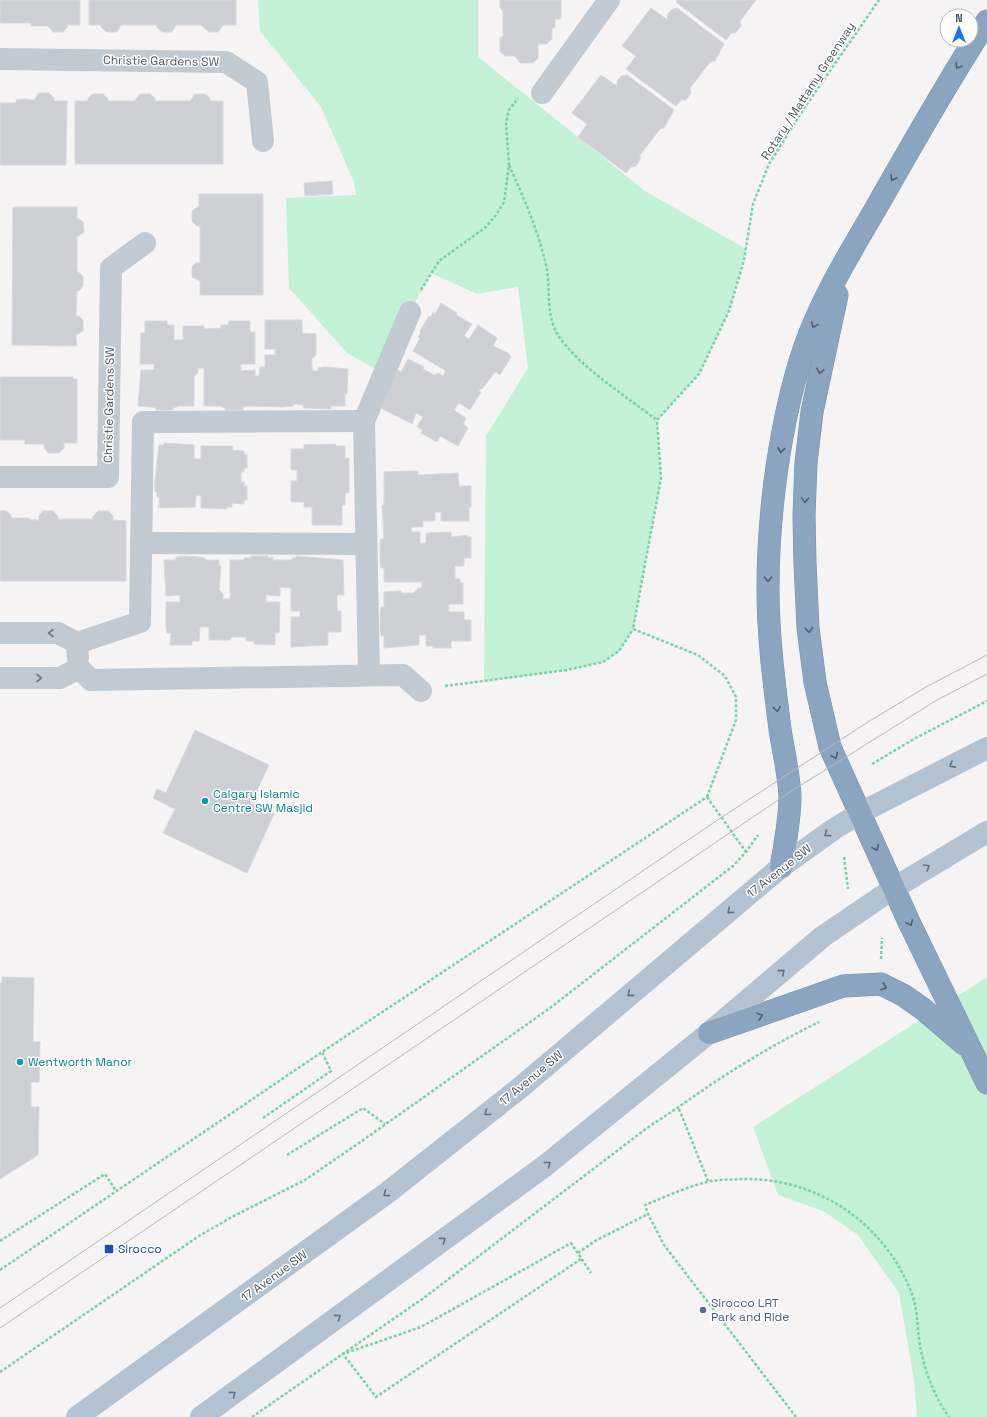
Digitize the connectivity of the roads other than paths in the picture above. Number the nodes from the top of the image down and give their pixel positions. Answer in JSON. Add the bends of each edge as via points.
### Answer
{"nodes":[{"id":1,"x":610,"y":0,"type":"edge"},
{"id":2,"x":987,"y":21,"type":"edge"},
{"id":3,"x":0,"y":59,"type":"edge"},
{"id":4,"x":531,"y":93,"type":"road end"},
{"id":5,"x":263,"y":141,"type":"dead end"},
{"id":6,"x":145,"y":243,"type":"dead end"},
{"id":7,"x":844,"y":264,"type":"junction"},
{"id":8,"x":410,"y":312,"type":"road end"},
{"id":9,"x":364,"y":421,"type":"junction"},
{"id":10,"x":0,"y":477,"type":"edge"},
{"id":11,"x":141,"y":543,"type":"junction"},
{"id":12,"x":366,"y":544,"type":"junction"},
{"id":13,"x":0,"y":633,"type":"edge"},
{"id":14,"x":77,"y":643,"type":"junction"},
{"id":15,"x":79,"y":668,"type":"junction"},
{"id":16,"x":369,"y":675,"type":"junction"},
{"id":17,"x":0,"y":678,"type":"edge"},
{"id":18,"x":421,"y":692,"type":"road end"},
{"id":19,"x":987,"y":748,"type":"edge"},
{"id":20,"x":860,"y":813,"type":"junction"},
{"id":21,"x":987,"y":832,"type":"edge"},
{"id":22,"x":781,"y":867,"type":"junction"},
{"id":23,"x":894,"y":888,"type":"junction"},
{"id":24,"x":709,"y":1033,"type":"junction"},
{"id":25,"x":971,"y":1050,"type":"junction"},
{"id":26,"x":987,"y":1083,"type":"edge"},
{"id":27,"x":77,"y":1417,"type":"edge"},
{"id":28,"x":201,"y":1417,"type":"edge"}],
"edges":[{"from":1,"to":4,"type":"street"},
{"from":2,"to":7,"type":"highway","one_way":true,"via":[[950,79]]},
{"from":3,"to":5,"type":"street","name":"Christie Gardens SW","via":[[226,62],[257,82]]},
{"from":6,"to":10,"type":"street","name":"Christie Gardens SW","via":[[111,268],[108,477]]},
{"from":7,"to":20,"type":"highway","one_way":true,"via":[[812,412],[806,486],[805,563],[808,628],[815,682],[830,747]]},
{"from":7,"to":22,"type":"highway","one_way":true,"via":[[804,350],[787,412],[772,511],[768,567],[768,627],[790,792],[790,815]]},
{"from":8,"to":9,"type":"street"},
{"from":9,"to":11,"type":"street","via":[[143,422]]},
{"from":9,"to":12,"type":"street"},
{"from":11,"to":12,"type":"street"},
{"from":11,"to":14,"type":"street","via":[[140,622]]},
{"from":12,"to":16,"type":"street"},
{"from":14,"to":13,"type":"street","one_way":true,"via":[[58,633]]},
{"from":14,"to":15,"type":"street"},
{"from":15,"to":16,"type":"street","via":[[91,680]]},
{"from":17,"to":15,"type":"street","one_way":true,"via":[[60,678]]},
{"from":16,"to":18,"type":"street","via":[[403,675]]},
{"from":19,"to":20,"type":"main road","name":"17 Avenue SW","one_way":true},
{"from":20,"to":22,"type":"main road","name":"17 Avenue SW","one_way":true},
{"from":20,"to":23,"type":"highway","one_way":true},
{"from":23,"to":21,"type":"main road","one_way":true},
{"from":22,"to":27,"type":"main road","name":"17 Avenue SW","one_way":true,"via":[[520,1087],[387,1193]]},
{"from":24,"to":23,"type":"main road","one_way":true,"via":[[822,937]]},
{"from":23,"to":25,"type":"highway","one_way":true},
{"from":24,"to":25,"type":"highway","one_way":true,"via":[[843,986],[881,984],[923,1009]]},
{"from":28,"to":24,"type":"main road","one_way":true,"via":[[546,1165]]},
{"from":25,"to":26,"type":"highway"}]}
